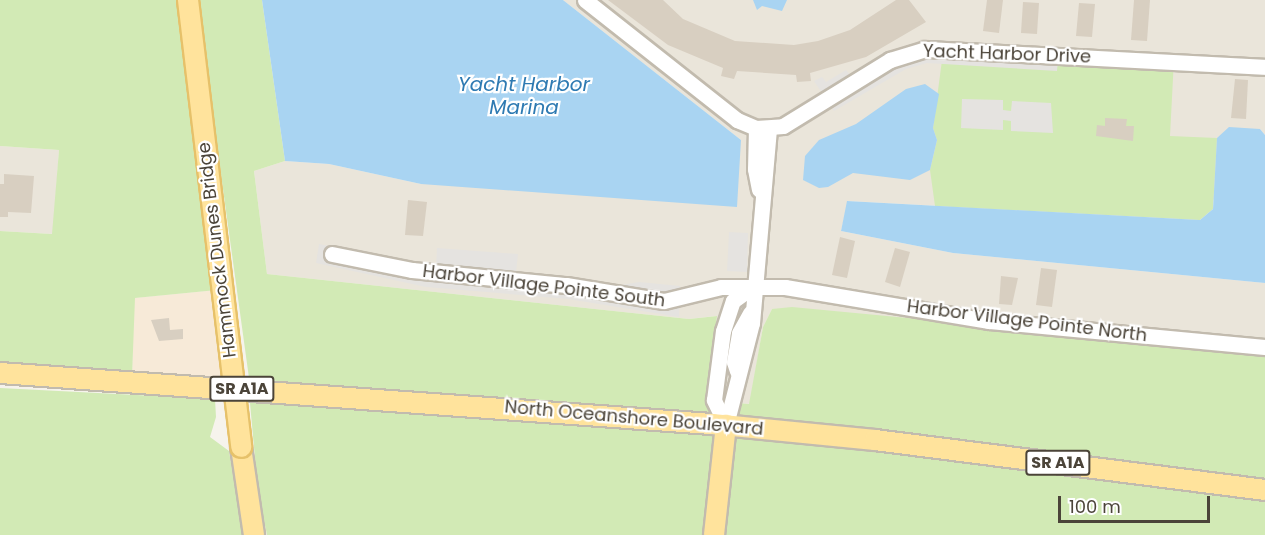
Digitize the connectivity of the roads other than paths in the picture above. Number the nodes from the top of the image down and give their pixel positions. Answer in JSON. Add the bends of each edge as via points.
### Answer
{"nodes":[{"id":1,"x":188,"y":0,"type":"edge"},
{"id":2,"x":585,"y":0,"type":"edge"},
{"id":3,"x":1265,"y":68,"type":"edge"},
{"id":4,"x":763,"y":128,"type":"junction"},
{"id":5,"x":332,"y":254,"type":"dead end"},
{"id":6,"x":755,"y":285,"type":"junction"},
{"id":7,"x":750,"y":313,"type":"junction"},
{"id":8,"x":723,"y":331,"type":"junction"},
{"id":9,"x":739,"y":333,"type":"junction"},
{"id":10,"x":1265,"y":347,"type":"edge"},
{"id":11,"x":718,"y":360,"type":"junction"},
{"id":12,"x":736,"y":367,"type":"junction"},
{"id":13,"x":0,"y":373,"type":"edge"},
{"id":14,"x":726,"y":425,"type":"junction"},
{"id":15,"x":1265,"y":490,"type":"edge"},
{"id":16,"x":254,"y":535,"type":"edge"},
{"id":17,"x":714,"y":535,"type":"edge"}],
"edges":[{"from":1,"to":16,"type":"main road","name":"Hammock Dunes Bridge","bridge":true},
{"from":2,"to":4,"type":"street","via":[[737,120]]},
{"from":3,"to":4,"type":"street","name":"Yacht Harbor Drive","via":[[925,49],[890,60],[785,125]]},
{"from":4,"to":6,"type":"street","via":[[755,169],[760,197]]},
{"from":5,"to":6,"type":"street","name":"Harbor Village Pointe South","via":[[412,270],[566,285],[664,301],[715,288]]},
{"from":6,"to":7,"type":"street"},
{"from":6,"to":8,"type":"street","via":[[737,296]]},
{"from":6,"to":10,"type":"street","name":"Harbor Village Pointe North","via":[[797,288],[989,321]]},
{"from":7,"to":9,"type":"street"},
{"from":7,"to":12,"type":"street","via":[[752,323],[745,360]]},
{"from":8,"to":9,"type":"street"},
{"from":8,"to":11,"type":"street"},
{"from":9,"to":12,"type":"street"},
{"from":11,"to":12,"type":"street"},
{"from":11,"to":14,"type":"street","via":[[714,400]]},
{"from":12,"to":14,"type":"street"},
{"from":13,"to":14,"type":"main road","name":"North Oceanshore Boulevard","number":"SR A1A"},
{"from":14,"to":15,"type":"main road","name":"North Oceanshore Boulevard","number":"SR A1A","via":[[887,441]]},
{"from":14,"to":17,"type":"main road"}]}
